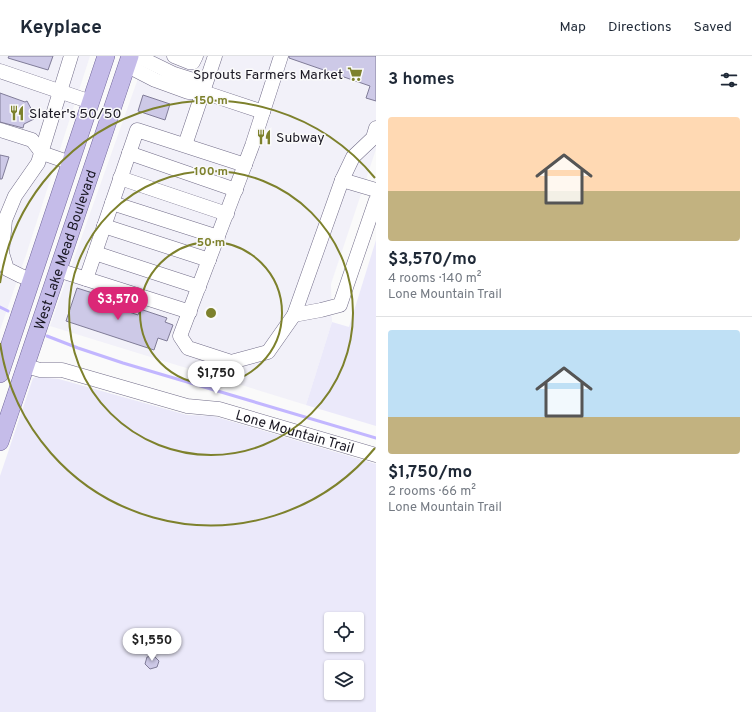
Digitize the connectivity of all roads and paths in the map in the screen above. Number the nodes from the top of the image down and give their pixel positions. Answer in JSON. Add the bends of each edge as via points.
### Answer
{"nodes":[{"id":1,"x":71,"y":56,"type":"edge"},
{"id":2,"x":107,"y":56,"type":"edge"},
{"id":3,"x":174,"y":56,"type":"edge"},
{"id":4,"x":196,"y":56,"type":"edge"},
{"id":5,"x":215,"y":56,"type":"edge"},
{"id":6,"x":281,"y":56,"type":"edge"},
{"id":7,"x":131,"y":59,"type":"edge"},
{"id":8,"x":0,"y":72,"type":"edge"},
{"id":9,"x":60,"y":92,"type":"junction"},
{"id":10,"x":203,"y":92,"type":"junction"},
{"id":11,"x":91,"y":102,"type":"junction"},
{"id":12,"x":263,"y":112,"type":"junction"},
{"id":13,"x":376,"y":128,"type":"edge"},
{"id":14,"x":0,"y":130,"type":"edge"},
{"id":15,"x":185,"y":145,"type":"junction"},
{"id":16,"x":42,"y":153,"type":"junction"},
{"id":17,"x":129,"y":153,"type":"junction"},
{"id":18,"x":71,"y":164,"type":"junction"},
{"id":19,"x":245,"y":165,"type":"junction"},
{"id":20,"x":120,"y":178,"type":"junction"},
{"id":21,"x":342,"y":180,"type":"junction"},
{"id":22,"x":236,"y":190,"type":"junction"},
{"id":23,"x":376,"y":190,"type":"edge"},
{"id":24,"x":376,"y":200,"type":"edge"},
{"id":25,"x":112,"y":203,"type":"junction"},
{"id":26,"x":227,"y":214,"type":"junction"},
{"id":27,"x":2,"y":218,"type":"edge"},
{"id":28,"x":104,"y":226,"type":"junction"},
{"id":29,"x":70,"y":230,"type":"junction"},
{"id":30,"x":218,"y":238,"type":"junction"},
{"id":31,"x":95,"y":253,"type":"junction"},
{"id":32,"x":209,"y":260,"type":"junction"},
{"id":33,"x":58,"y":270,"type":"junction"},
{"id":34,"x":86,"y":279,"type":"junction"},
{"id":35,"x":32,"y":280,"type":"junction"},
{"id":36,"x":199,"y":287,"type":"junction"},
{"id":37,"x":190,"y":312,"type":"junction"},
{"id":38,"x":294,"y":315,"type":"junction"},
{"id":39,"x":27,"y":363,"type":"junction"},
{"id":40,"x":0,"y":373,"type":"edge"},
{"id":41,"x":0,"y":409,"type":"edge"},
{"id":42,"x":0,"y":442,"type":"edge"},
{"id":43,"x":376,"y":455,"type":"edge"}],
"edges":[{"from":1,"to":9,"type":"street"},
{"from":2,"to":7,"type":"main road"},
{"from":2,"to":11,"type":"main road","name":"West Lake Mead Boulevard"},
{"from":3,"to":4,"type":"street","via":[[190,62],[195,60]]},
{"from":5,"to":10,"type":"street"},
{"from":6,"to":12,"type":"street"},
{"from":7,"to":10,"type":"street","via":[[155,80],[188,92]]},
{"from":7,"to":29,"type":"main road","name":"West Lake Mead Boulevard"},
{"from":8,"to":9,"type":"street"},
{"from":9,"to":11,"type":"street"},
{"from":9,"to":16,"type":"street"},
{"from":10,"to":12,"type":"street"},
{"from":10,"to":15,"type":"street"},
{"from":11,"to":18,"type":"main road","name":"West Lake Mead Boulevard"},
{"from":12,"to":19,"type":"street"},
{"from":13,"to":21,"type":"street","via":[[373,138],[353,157]]},
{"from":14,"to":16,"type":"street","via":[[32,140]]},
{"from":15,"to":17,"type":"street","via":[[136,130]]},
{"from":15,"to":19,"type":"street"},
{"from":16,"to":18,"type":"street"},
{"from":16,"to":27,"type":"street"},
{"from":17,"to":20,"type":"street"},
{"from":17,"to":22,"type":"street"},
{"from":18,"to":29,"type":"main road","via":[[76,165],[78,169]]},
{"from":18,"to":35,"type":"main road","name":"West Lake Mead Boulevard"},
{"from":19,"to":22,"type":"street"},
{"from":20,"to":25,"type":"street"},
{"from":20,"to":26,"type":"street"},
{"from":21,"to":23,"type":"street"},
{"from":21,"to":38,"type":"street"},
{"from":22,"to":26,"type":"street"},
{"from":24,"to":38,"type":"street","via":[[340,305]]},
{"from":25,"to":28,"type":"street"},
{"from":25,"to":30,"type":"street"},
{"from":26,"to":30,"type":"street"},
{"from":27,"to":35,"type":"street","via":[[2,252],[7,269]]},
{"from":28,"to":31,"type":"street"},
{"from":28,"to":32,"type":"street"},
{"from":29,"to":33,"type":"main road","name":"West Lake Mead Boulevard"},
{"from":30,"to":32,"type":"street"},
{"from":31,"to":34,"type":"street"},
{"from":31,"to":36,"type":"street"},
{"from":32,"to":36,"type":"street"},
{"from":33,"to":34,"type":"street"},
{"from":33,"to":39,"type":"main road","name":"West Lake Mead Boulevard"},
{"from":34,"to":37,"type":"street"},
{"from":35,"to":39,"type":"main road","via":[[35,299],[12,368],[18,371]]},
{"from":35,"to":40,"type":"main road","name":"West Lake Mead Boulevard"},
{"from":36,"to":37,"type":"street"},
{"from":37,"to":38,"type":"street","via":[[180,336],[188,348],[231,362],[268,352]]},
{"from":39,"to":42,"type":"main road","name":"West Lake Mead Boulevard"},
{"from":39,"to":43,"type":"street","name":"Lone Mountain Trail","via":[[40,370],[62,370],[187,406],[219,409]]},
{"from":40,"to":41,"type":"main road","via":[[4,374],[6,387]]}]}
